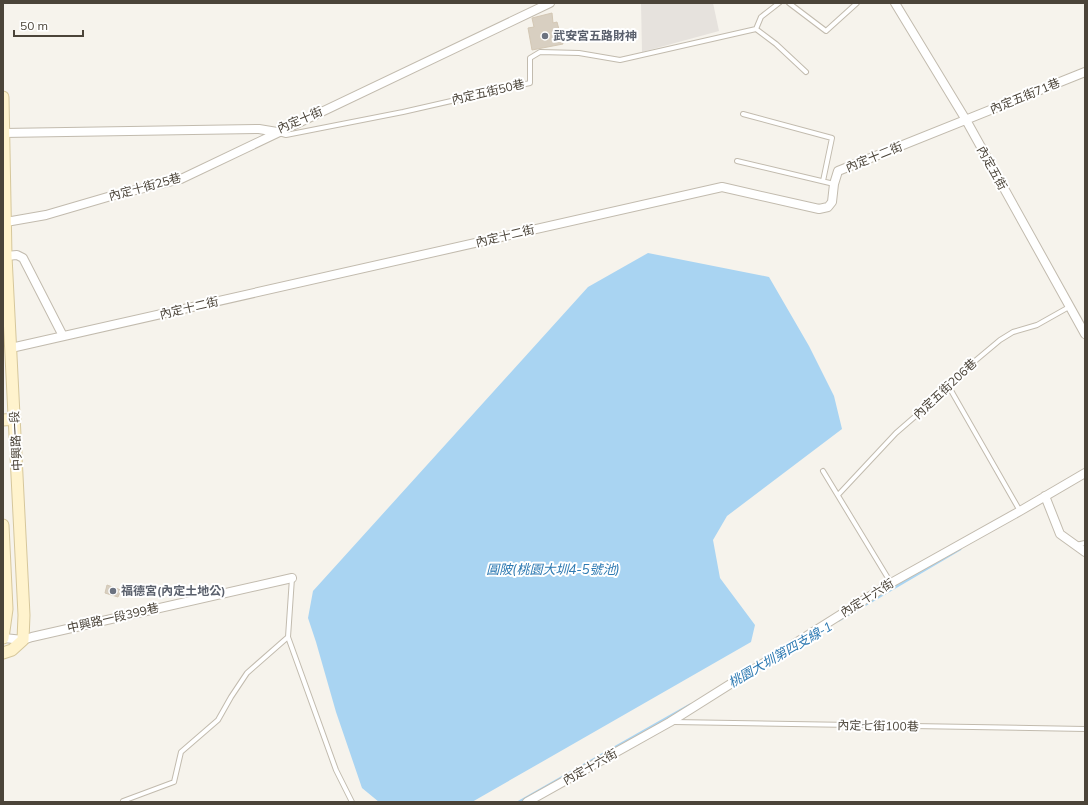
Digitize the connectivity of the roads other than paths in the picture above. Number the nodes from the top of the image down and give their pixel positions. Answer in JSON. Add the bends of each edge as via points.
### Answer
{"nodes":[{"id":1,"x":550,"y":3,"type":"edge"},
{"id":2,"x":779,"y":3,"type":"edge"},
{"id":3,"x":789,"y":3,"type":"edge"},
{"id":4,"x":855,"y":3,"type":"edge"},
{"id":5,"x":895,"y":3,"type":"edge"},
{"id":6,"x":756,"y":29,"type":"junction"},
{"id":7,"x":806,"y":72,"type":"dead end"},
{"id":8,"x":1085,"y":72,"type":"edge"},
{"id":9,"x":3,"y":97,"type":"edge"},
{"id":10,"x":743,"y":114,"type":"dead end"},
{"id":11,"x":966,"y":120,"type":"junction"},
{"id":12,"x":277,"y":132,"type":"junction"},
{"id":13,"x":3,"y":134,"type":"edge"},
{"id":14,"x":736,"y":161,"type":"dead end"},
{"id":15,"x":823,"y":181,"type":"junction"},
{"id":16,"x":834,"y":184,"type":"junction"},
{"id":17,"x":6,"y":222,"type":"junction"},
{"id":18,"x":6,"y":256,"type":"junction"},
{"id":19,"x":1069,"y":307,"type":"junction"},
{"id":20,"x":1085,"y":334,"type":"edge"},
{"id":21,"x":63,"y":336,"type":"junction"},
{"id":22,"x":7,"y":349,"type":"edge"},
{"id":23,"x":949,"y":387,"type":"junction"},
{"id":24,"x":15,"y":419,"type":"junction"},
{"id":25,"x":3,"y":420,"type":"edge"},
{"id":26,"x":823,"y":471,"type":"dead end"},
{"id":27,"x":1085,"y":473,"type":"edge"},
{"id":28,"x":838,"y":495,"type":"junction"},
{"id":29,"x":1045,"y":496,"type":"junction"},
{"id":30,"x":1020,"y":511,"type":"junction"},
{"id":31,"x":3,"y":525,"type":"edge"},
{"id":32,"x":1085,"y":543,"type":"edge"},
{"id":33,"x":1076,"y":545,"type":"junction"},
{"id":34,"x":1085,"y":552,"type":"edge"},
{"id":35,"x":292,"y":578,"type":"joint"},
{"id":36,"x":891,"y":582,"type":"junction"},
{"id":37,"x":288,"y":637,"type":"junction"},
{"id":38,"x":3,"y":638,"type":"edge"},
{"id":39,"x":24,"y":640,"type":"junction"},
{"id":40,"x":3,"y":653,"type":"edge"},
{"id":41,"x":670,"y":722,"type":"junction"},
{"id":42,"x":1085,"y":729,"type":"edge"},
{"id":43,"x":124,"y":802,"type":"edge"},
{"id":44,"x":352,"y":802,"type":"edge"},
{"id":45,"x":527,"y":802,"type":"edge"}],
"edges":[{"from":1,"to":12,"type":"street","name":"內定十街"},
{"from":2,"to":6,"type":"lane","via":[[761,16]]},
{"from":3,"to":4,"type":"lane","via":[[826,31]]},
{"from":5,"to":11,"type":"street","name":"內定五街"},
{"from":6,"to":7,"type":"lane"},
{"from":6,"to":12,"type":"lane","name":"內定五街50巷","via":[[620,60],[579,53],[540,52],[530,58],[530,83],[294,134]]},
{"from":8,"to":11,"type":"street","name":"內定五街71巷"},
{"from":9,"to":13,"type":"street","name":"中興路一段"},
{"from":10,"to":15,"type":"lane","via":[[832,138]]},
{"from":11,"to":16,"type":"street","name":"內定十二街","via":[[838,171]]},
{"from":11,"to":19,"type":"street","name":"內定五街"},
{"from":12,"to":13,"type":"street","name":"內定十街","via":[[259,129]]},
{"from":12,"to":17,"type":"street","name":"內定十街25巷","via":[[181,179],[46,215]]},
{"from":13,"to":17,"type":"street","name":"中興路一段"},
{"from":14,"to":15,"type":"lane"},
{"from":15,"to":16,"type":"lane"},
{"from":16,"to":21,"type":"street","name":"內定十二街","via":[[832,202],[828,207],[819,209],[722,187]]},
{"from":17,"to":18,"type":"street","name":"中興路一段"},
{"from":18,"to":21,"type":"street","via":[[17,255],[24,258]]},
{"from":18,"to":22,"type":"street","name":"中興路一段"},
{"from":19,"to":20,"type":"street","name":"內定五街"},
{"from":19,"to":23,"type":"lane","name":"內定五街206巷","via":[[1037,325],[1013,332],[1000,340]]},
{"from":21,"to":22,"type":"street","name":"內定十二街"},
{"from":22,"to":24,"type":"street","name":"中興路一段"},
{"from":23,"to":28,"type":"lane","name":"內定五街206巷","via":[[896,433]]},
{"from":23,"to":30,"type":"lane"},
{"from":24,"to":25,"type":"street"},
{"from":24,"to":39,"type":"street","name":"中興路一段"},
{"from":26,"to":28,"type":"lane"},
{"from":27,"to":29,"type":"street","name":"內定十六街"},
{"from":28,"to":36,"type":"lane"},
{"from":29,"to":30,"type":"street","name":"內定十六街"},
{"from":29,"to":33,"type":"street","via":[[1060,534]]},
{"from":30,"to":36,"type":"street","name":"內定十六街"},
{"from":31,"to":38,"type":"street","via":[[7,609]]},
{"from":32,"to":33,"type":"lane"},
{"from":33,"to":34,"type":"street"},
{"from":35,"to":37,"type":"lane"},
{"from":35,"to":39,"type":"street","name":"中興路一段399巷"},
{"from":36,"to":41,"type":"street","name":"內定十六街"},
{"from":37,"to":43,"type":"lane","via":[[247,673],[218,720],[181,752],[174,782]]},
{"from":37,"to":44,"type":"lane","via":[[336,770]]},
{"from":38,"to":39,"type":"street","name":"中興路一段399巷"},
{"from":39,"to":40,"type":"street","via":[[12,650]]},
{"from":41,"to":42,"type":"lane","name":"內定七街100巷"},
{"from":41,"to":45,"type":"street","name":"內定十六街"}]}
